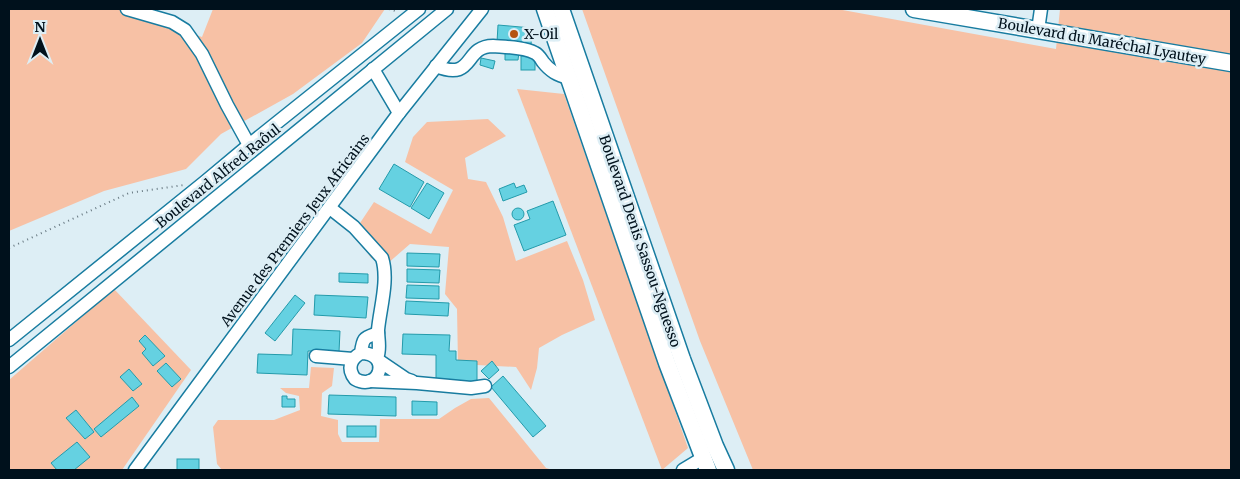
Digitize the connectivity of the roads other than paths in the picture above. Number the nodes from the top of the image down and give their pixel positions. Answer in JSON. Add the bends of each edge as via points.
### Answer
{"nodes":[{"id":1,"x":126,"y":9,"type":"edge"},
{"id":2,"x":419,"y":9,"type":"edge"},
{"id":3,"x":446,"y":9,"type":"edge"},
{"id":4,"x":481,"y":9,"type":"edge"},
{"id":5,"x":546,"y":9,"type":"edge"},
{"id":6,"x":560,"y":9,"type":"edge"},
{"id":7,"x":914,"y":9,"type":"edge"},
{"id":8,"x":1042,"y":9,"type":"edge"},
{"id":9,"x":1038,"y":30,"type":"junction"},
{"id":10,"x":1231,"y":63,"type":"edge"},
{"id":11,"x":436,"y":66,"type":"junction"},
{"id":12,"x":373,"y":69,"type":"junction"},
{"id":13,"x":568,"y":78,"type":"junction"},
{"id":14,"x":399,"y":113,"type":"junction"},
{"id":15,"x":249,"y":145,"type":"junction"},
{"id":16,"x":330,"y":208,"type":"junction"},
{"id":17,"x":378,"y":333,"type":"junction"},
{"id":18,"x":9,"y":340,"type":"edge"},
{"id":19,"x":316,"y":356,"type":"dead end"},
{"id":20,"x":357,"y":356,"type":"junction"},
{"id":21,"x":378,"y":359,"type":"junction"},
{"id":22,"x":9,"y":367,"type":"edge"},
{"id":23,"x":370,"y":381,"type":"junction"},
{"id":24,"x":417,"y":383,"type":"junction"},
{"id":25,"x":485,"y":386,"type":"dead end"},
{"id":26,"x":706,"y":464,"type":"edge"},
{"id":27,"x":135,"y":470,"type":"edge"},
{"id":28,"x":682,"y":470,"type":"edge"},
{"id":29,"x":726,"y":470,"type":"edge"}],
"edges":[{"from":1,"to":15,"type":"street","via":[[172,22],[185,30],[202,54]]},
{"from":2,"to":15,"type":"street","name":"Boulevard Alfred Raôul"},
{"from":3,"to":12,"type":"street","name":"Boulevard Alfred Raôul"},
{"from":4,"to":11,"type":"street","name":"Avenue des Premiers Jeux Africains"},
{"from":5,"to":13,"type":"main road","name":"Boulevard Denis Sassou-Nguesso"},
{"from":6,"to":29,"type":"main road","name":"Boulevard Denis Sassou-Nguesso","via":[[682,359]]},
{"from":7,"to":9,"type":"main road","name":"Boulevard du Maréchal Lyautey"},
{"from":8,"to":9,"type":"street"},
{"from":9,"to":10,"type":"main road","name":"Boulevard du Maréchal Lyautey"},
{"from":11,"to":13,"type":"street","via":[[448,71],[460,69],[488,46],[535,53],[554,73]]},
{"from":11,"to":14,"type":"street","name":"Avenue des Premiers Jeux Africains"},
{"from":12,"to":14,"type":"street"},
{"from":12,"to":22,"type":"street","name":"Boulevard Alfred Raôul"},
{"from":13,"to":26,"type":"main road","name":"Boulevard Denis Sassou-Nguesso","via":[[667,363]]},
{"from":14,"to":16,"type":"street","name":"Avenue des Premiers Jeux Africains"},
{"from":15,"to":18,"type":"street","name":"Boulevard Alfred Raôul"},
{"from":16,"to":17,"type":"street","via":[[354,227],[382,258],[384,280]]},
{"from":16,"to":27,"type":"street","name":"Avenue des Premiers Jeux Africains"},
{"from":17,"to":20,"type":"street","via":[[365,337]]},
{"from":17,"to":21,"type":"street"},
{"from":19,"to":20,"type":"street"},
{"from":20,"to":21,"type":"street","via":[[368,353]]},
{"from":20,"to":23,"type":"street","via":[[350,369],[355,379]]},
{"from":21,"to":23,"type":"street","via":[[379,372]]},
{"from":21,"to":24,"type":"street"},
{"from":23,"to":24,"type":"street"},
{"from":24,"to":25,"type":"street"},
{"from":26,"to":28,"type":"street"}]}
